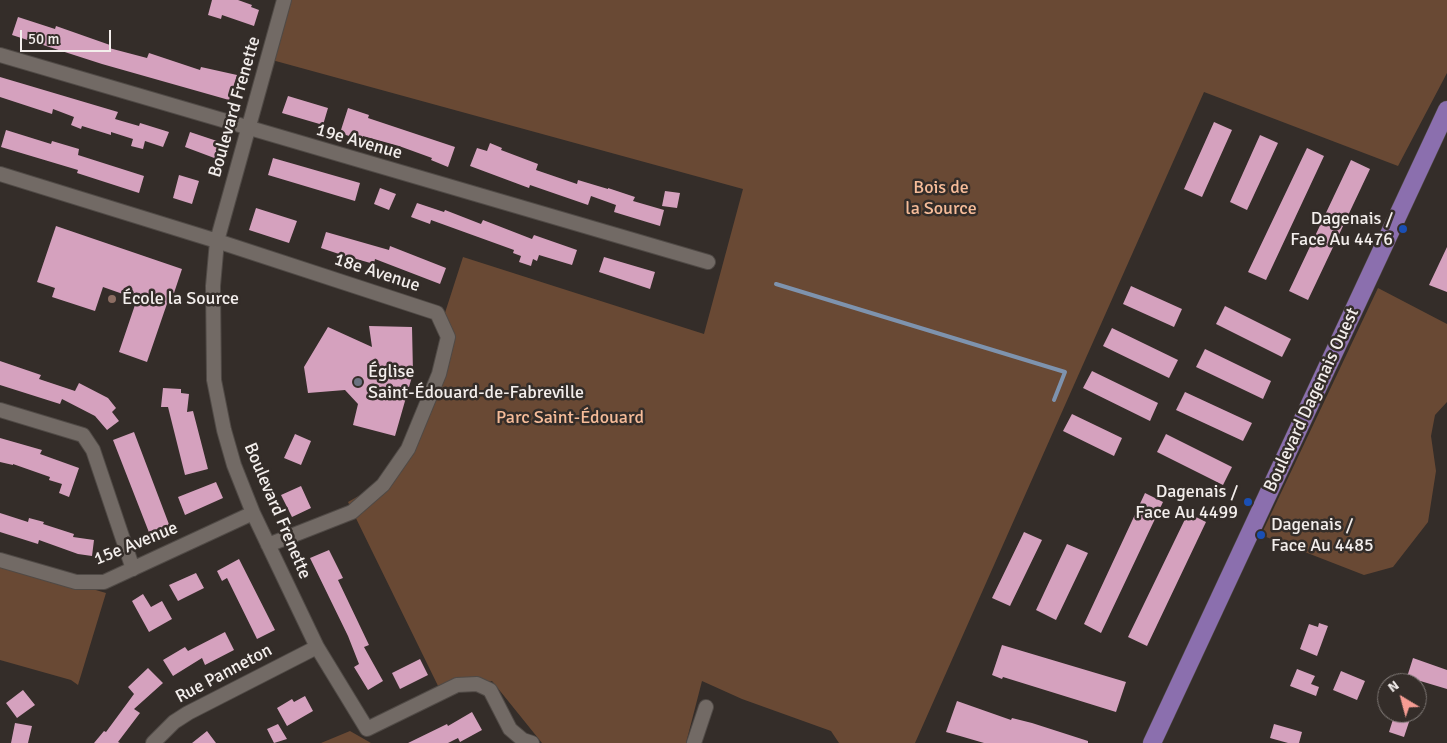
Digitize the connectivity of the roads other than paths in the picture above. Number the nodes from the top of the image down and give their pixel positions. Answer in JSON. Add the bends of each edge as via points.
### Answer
{"nodes":[{"id":1,"x":284,"y":0,"type":"edge"},
{"id":2,"x":0,"y":56,"type":"edge"},
{"id":3,"x":1447,"y":110,"type":"edge"},
{"id":4,"x":249,"y":129,"type":"junction"},
{"id":5,"x":0,"y":174,"type":"edge"},
{"id":6,"x":217,"y":241,"type":"junction"},
{"id":7,"x":708,"y":262,"type":"dead end"},
{"id":8,"x":0,"y":410,"type":"edge"},
{"id":9,"x":253,"y":513,"type":"junction"},
{"id":10,"x":268,"y":545,"type":"junction"},
{"id":11,"x":0,"y":560,"type":"edge"},
{"id":12,"x":133,"y":570,"type":"junction"},
{"id":13,"x":318,"y":647,"type":"junction"},
{"id":14,"x":706,"y":707,"type":"dead end"},
{"id":15,"x":153,"y":743,"type":"edge"},
{"id":16,"x":532,"y":743,"type":"edge"},
{"id":17,"x":694,"y":743,"type":"edge"},
{"id":18,"x":1152,"y":743,"type":"edge"}],
"edges":[{"from":1,"to":4,"type":"street","name":"Boulevard Frenette"},
{"from":2,"to":4,"type":"street","name":"19e Avenue"},
{"from":3,"to":18,"type":"main road","name":"Boulevard Dagenais Ouest"},
{"from":4,"to":6,"type":"street","name":"Boulevard Frenette"},
{"from":4,"to":7,"type":"street","name":"19e Avenue"},
{"from":5,"to":6,"type":"street","name":"18e Avenue"},
{"from":6,"to":9,"type":"street","name":"Boulevard Frenette","via":[[213,286],[214,380],[224,430]]},
{"from":6,"to":10,"type":"street","name":"18e Avenue","via":[[437,313],[448,337],[439,374],[408,449],[383,485],[352,512]]},
{"from":8,"to":12,"type":"street","via":[[83,434],[93,450]]},
{"from":9,"to":10,"type":"street","name":"Boulevard Frenette"},
{"from":9,"to":12,"type":"street","name":"15e Avenue"},
{"from":10,"to":13,"type":"street","name":"Boulevard Frenette"},
{"from":11,"to":12,"type":"street","name":"15e Avenue","via":[[76,582],[104,582]]},
{"from":13,"to":15,"type":"street","name":"Rue Panneton","via":[[188,713]]},
{"from":13,"to":16,"type":"street","name":"Boulevard Frenette","via":[[367,729],[457,685],[477,684],[490,690],[510,729]]},
{"from":14,"to":17,"type":"street"}]}
